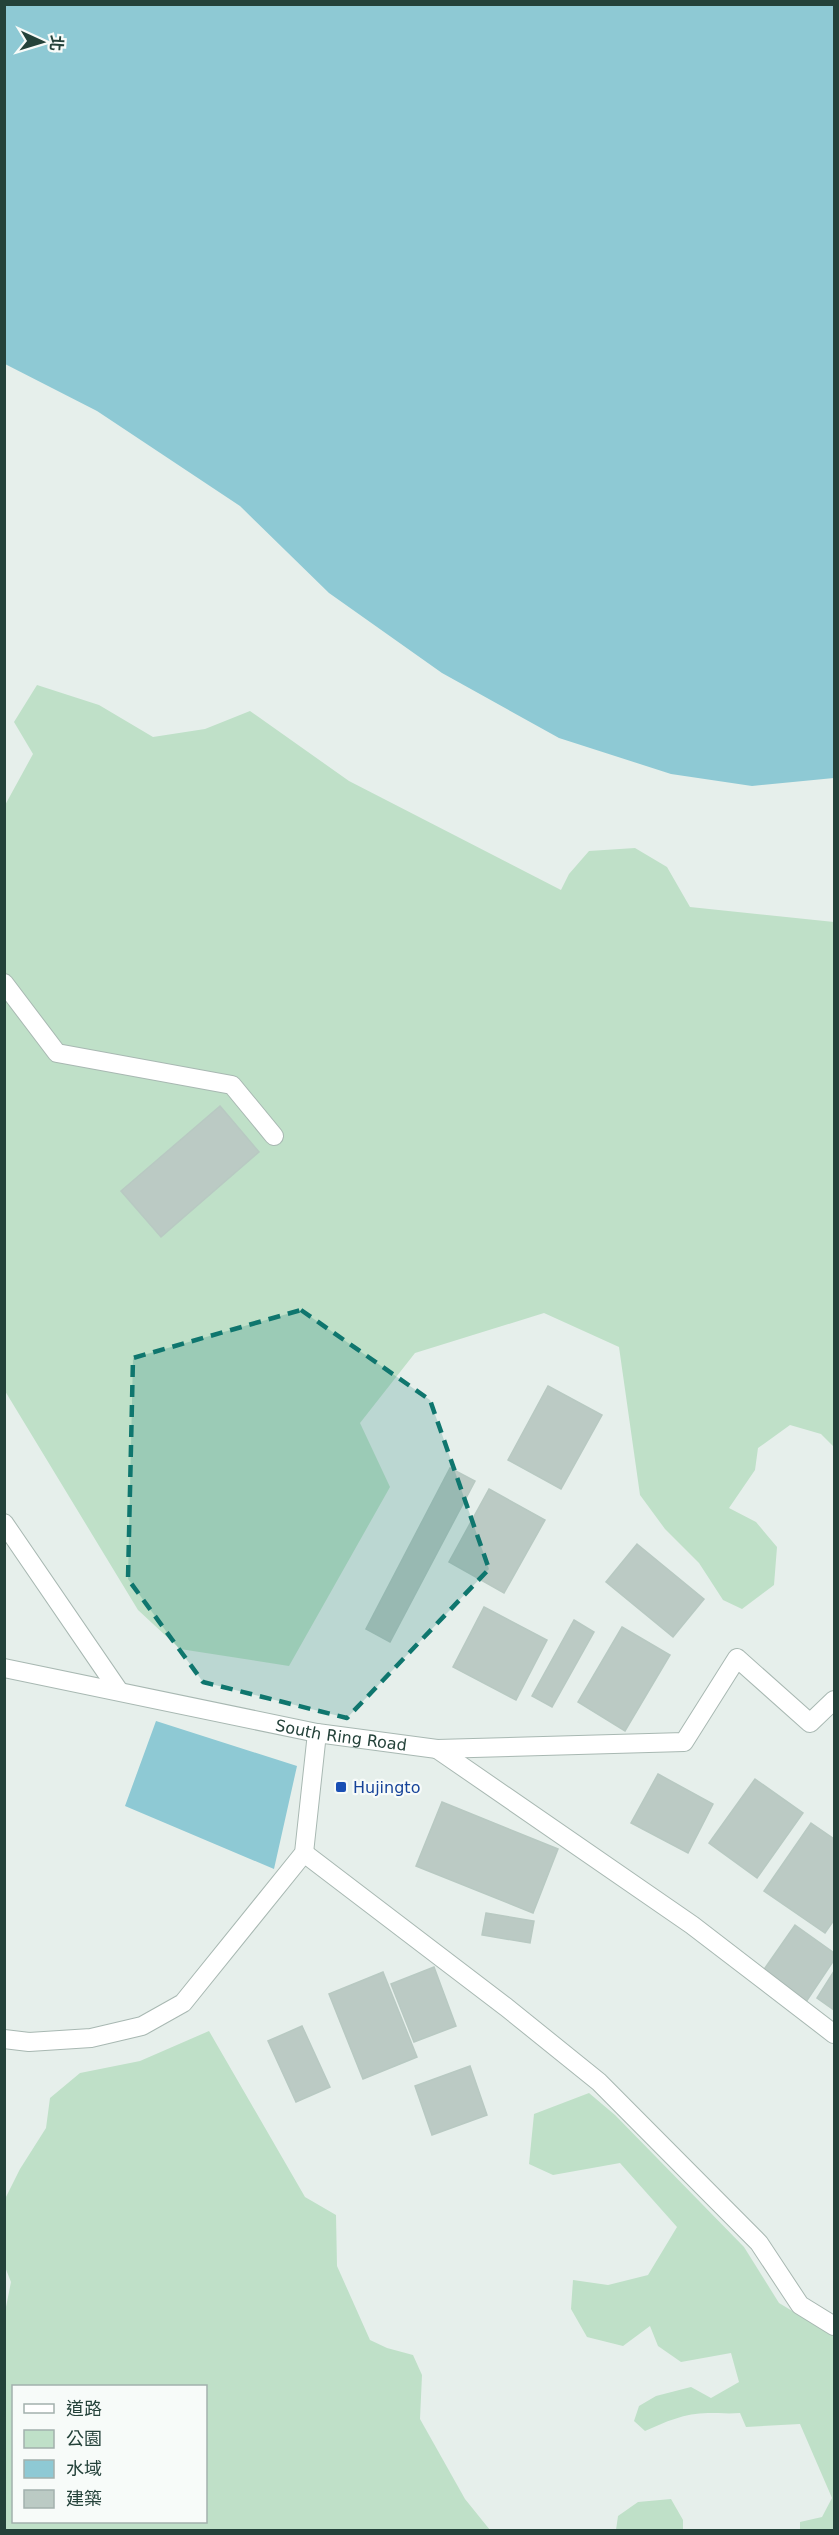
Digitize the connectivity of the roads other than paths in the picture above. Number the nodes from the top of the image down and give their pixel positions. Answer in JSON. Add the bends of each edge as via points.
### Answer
{"nodes":[{"id":1,"x":4,"y":982,"type":"edge"},
{"id":2,"x":274,"y":1136,"type":"dead end"},
{"id":3,"x":4,"y":1523,"type":"edge"},
{"id":4,"x":4,"y":1668,"type":"edge"},
{"id":5,"x":119,"y":1691,"type":"junction"},
{"id":6,"x":834,"y":1700,"type":"edge"},
{"id":7,"x":317,"y":1733,"type":"junction"},
{"id":8,"x":437,"y":1749,"type":"junction"},
{"id":9,"x":304,"y":1853,"type":"junction"},
{"id":10,"x":834,"y":2034,"type":"edge"},
{"id":11,"x":4,"y":2039,"type":"edge"},
{"id":12,"x":834,"y":2326,"type":"edge"}],
"edges":[{"from":1,"to":2,"type":"street","via":[[57,1053],[232,1085]]},
{"from":3,"to":5,"type":"street"},
{"from":4,"to":5,"type":"street","name":"South Ring Road"},
{"from":5,"to":7,"type":"street","name":"South Ring Road"},
{"from":6,"to":8,"type":"street","name":"South Ring Road","via":[[810,1723],[737,1658],[684,1742]]},
{"from":7,"to":8,"type":"street","name":"South Ring Road"},
{"from":7,"to":9,"type":"street"},
{"from":8,"to":10,"type":"street","via":[[692,1925]]},
{"from":9,"to":11,"type":"street","via":[[183,2003],[142,2026],[92,2038],[29,2042]]},
{"from":9,"to":12,"type":"street","via":[[599,2082],[759,2243],[800,2306]]}]}
